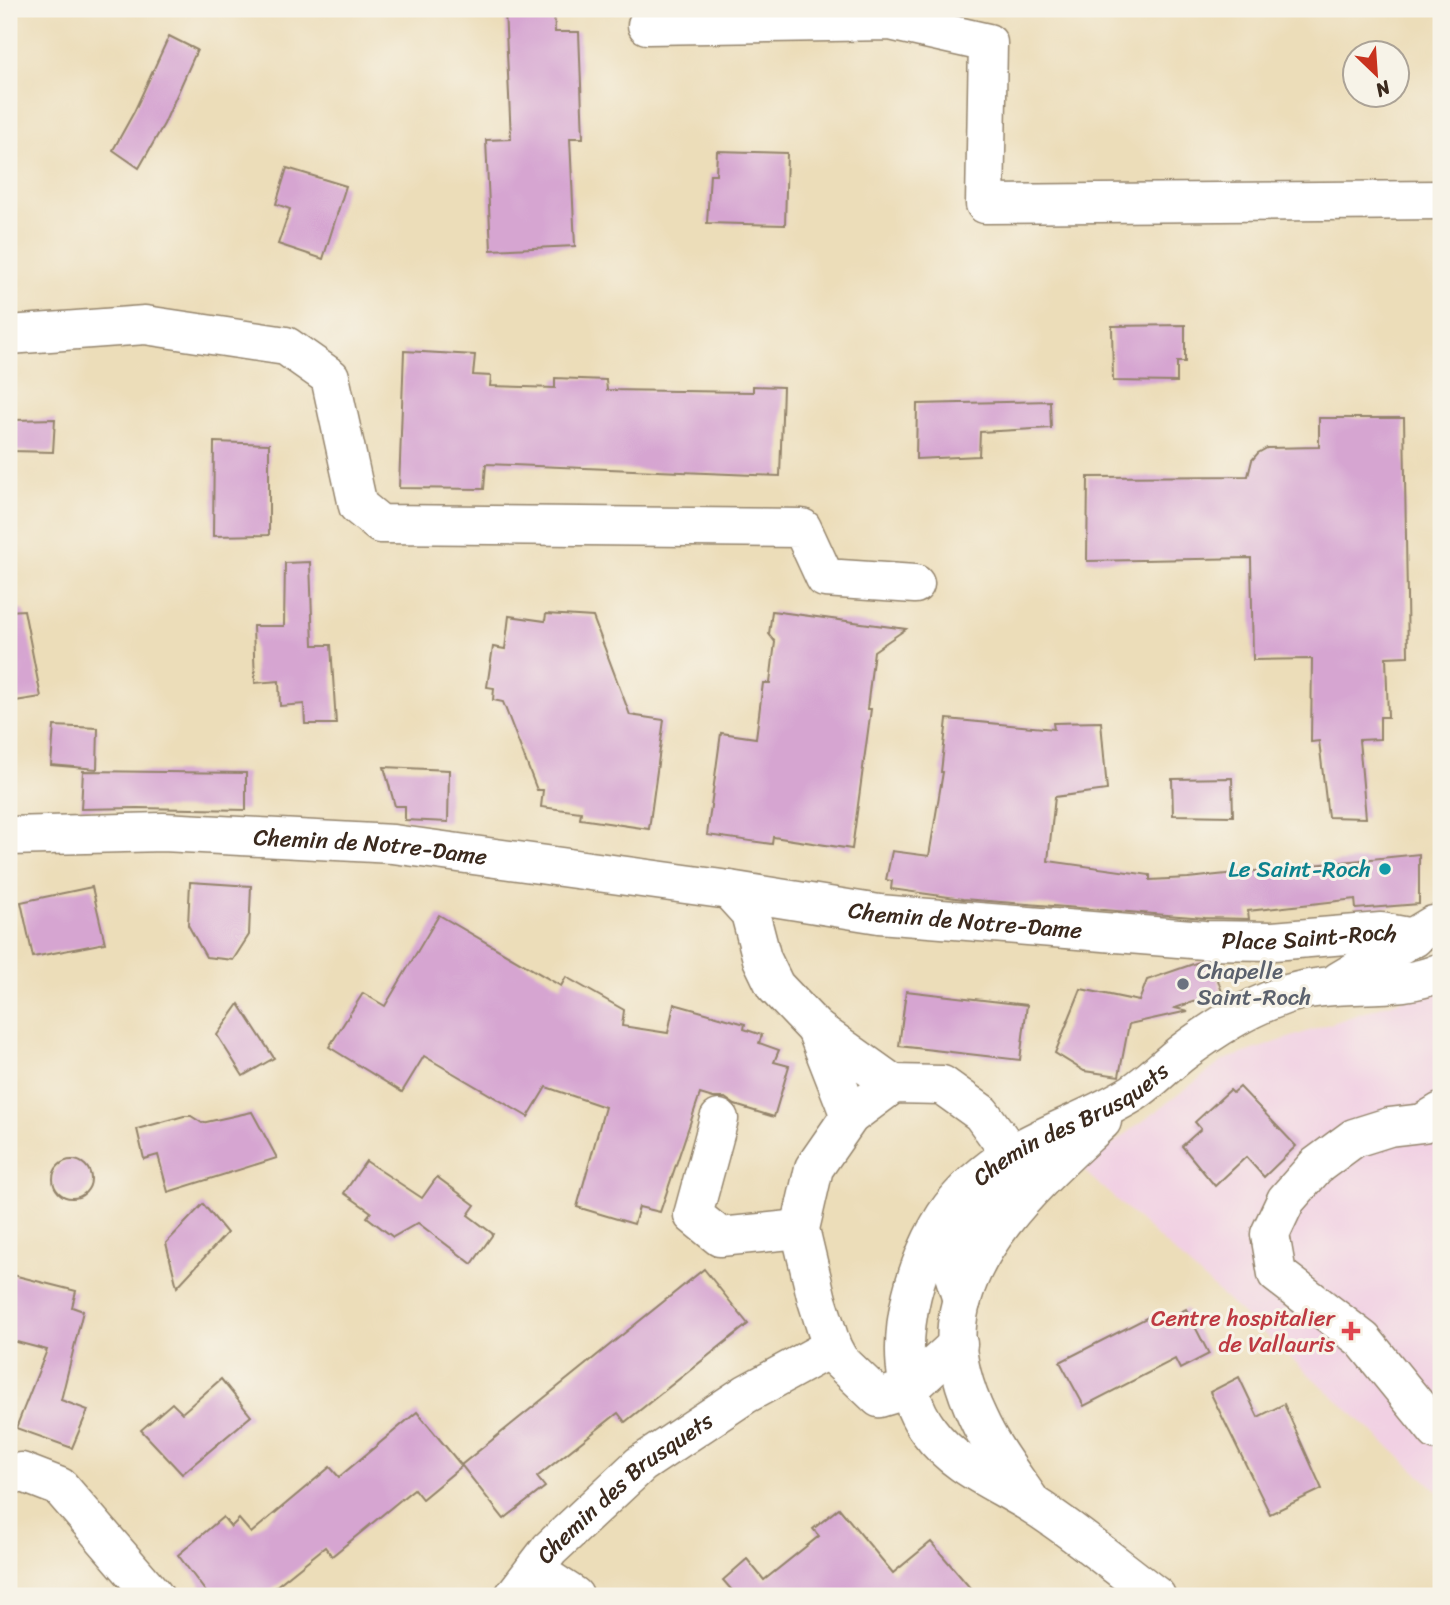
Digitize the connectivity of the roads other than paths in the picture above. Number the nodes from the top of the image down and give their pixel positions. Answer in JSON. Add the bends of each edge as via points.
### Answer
{"nodes":[{"id":1,"x":647,"y":25,"type":"dead end"},
{"id":2,"x":1441,"y":200,"type":"edge"},
{"id":3,"x":9,"y":335,"type":"edge"},
{"id":4,"x":915,"y":584,"type":"dead end"},
{"id":5,"x":9,"y":836,"type":"edge"},
{"id":6,"x":729,"y":890,"type":"junction"},
{"id":7,"x":1432,"y":930,"type":"edge"},
{"id":8,"x":1204,"y":940,"type":"joint"},
{"id":9,"x":1441,"y":971,"type":"edge"},
{"id":10,"x":1331,"y":985,"type":"junction"},
{"id":11,"x":816,"y":1029,"type":"junction"},
{"id":12,"x":893,"y":1084,"type":"junction"},
{"id":13,"x":1132,"y":1093,"type":"junction"},
{"id":14,"x":1441,"y":1112,"type":"edge"},
{"id":15,"x":850,"y":1116,"type":"junction"},
{"id":16,"x":719,"y":1119,"type":"dead end"},
{"id":17,"x":1011,"y":1154,"type":"junction"},
{"id":18,"x":800,"y":1229,"type":"junction"},
{"id":19,"x":962,"y":1300,"type":"junction"},
{"id":20,"x":958,"y":1344,"type":"junction"},
{"id":21,"x":832,"y":1347,"type":"junction"},
{"id":22,"x":894,"y":1394,"type":"junction"},
{"id":23,"x":1437,"y":1431,"type":"dead end"},
{"id":24,"x":9,"y":1474,"type":"edge"},
{"id":25,"x":1035,"y":1506,"type":"junction"},
{"id":26,"x":524,"y":1583,"type":"edge"},
{"id":27,"x":1152,"y":1595,"type":"edge"},
{"id":28,"x":154,"y":1596,"type":"edge"},
{"id":29,"x":574,"y":1596,"type":"edge"}],
"edges":[{"from":1,"to":2,"type":"street","via":[[890,21],[988,43],[985,204]]},
{"from":3,"to":4,"type":"street","via":[[145,325],[286,346],[330,377],[358,506],[380,524],[802,528],[825,578]]},
{"from":5,"to":6,"type":"street","name":"Chemin de Notre-Dame","via":[[163,832],[393,844]]},
{"from":6,"to":8,"type":"street","name":"Chemin de Notre-Dame","via":[[878,914]]},
{"from":6,"to":11,"type":"street","via":[[750,913],[762,959],[775,986]]},
{"from":7,"to":8,"type":"street","name":"Place Saint-Roch","via":[[1273,941]]},
{"from":7,"to":10,"type":"street","name":"Chemin des Brusquets"},
{"from":9,"to":10,"type":"street","name":"Chemin des Brusquets","via":[[1397,981]]},
{"from":10,"to":13,"type":"street","name":"Chemin des Brusquets","via":[[1284,995],[1229,1019]]},
{"from":11,"to":12,"type":"street"},
{"from":11,"to":15,"type":"street"},
{"from":12,"to":15,"type":"street"},
{"from":12,"to":17,"type":"street","via":[[942,1086],[981,1113]]},
{"from":13,"to":17,"type":"street","name":"Chemin des Brusquets"},
{"from":13,"to":19,"type":"street","via":[[1013,1210],[988,1242]]},
{"from":14,"to":23,"type":"street","via":[[1423,1123],[1353,1138],[1316,1166],[1286,1200],[1270,1234],[1277,1274],[1363,1340]]},
{"from":15,"to":18,"type":"street","via":[[814,1168]]},
{"from":16,"to":18,"type":"street","via":[[692,1215],[720,1237]]},
{"from":17,"to":19,"type":"street","via":[[1011,1177],[978,1216],[957,1251],[954,1275]]},
{"from":17,"to":22,"type":"street","name":"Chemin des Brusquets","via":[[977,1180],[946,1215],[930,1243],[906,1317],[905,1351]]},
{"from":18,"to":21,"type":"street"},
{"from":19,"to":20,"type":"street"},
{"from":20,"to":22,"type":"street"},
{"from":20,"to":25,"type":"street","via":[[963,1378],[978,1418]]},
{"from":21,"to":22,"type":"street","via":[[839,1360]]},
{"from":21,"to":26,"type":"street","name":"Chemin des Brusquets","via":[[746,1394],[641,1464],[550,1549]]},
{"from":22,"to":25,"type":"street","via":[[952,1454]]},
{"from":24,"to":28,"type":"street","via":[[21,1472],[60,1486]]},
{"from":25,"to":27,"type":"street"},
{"from":26,"to":29,"type":"street"}]}
